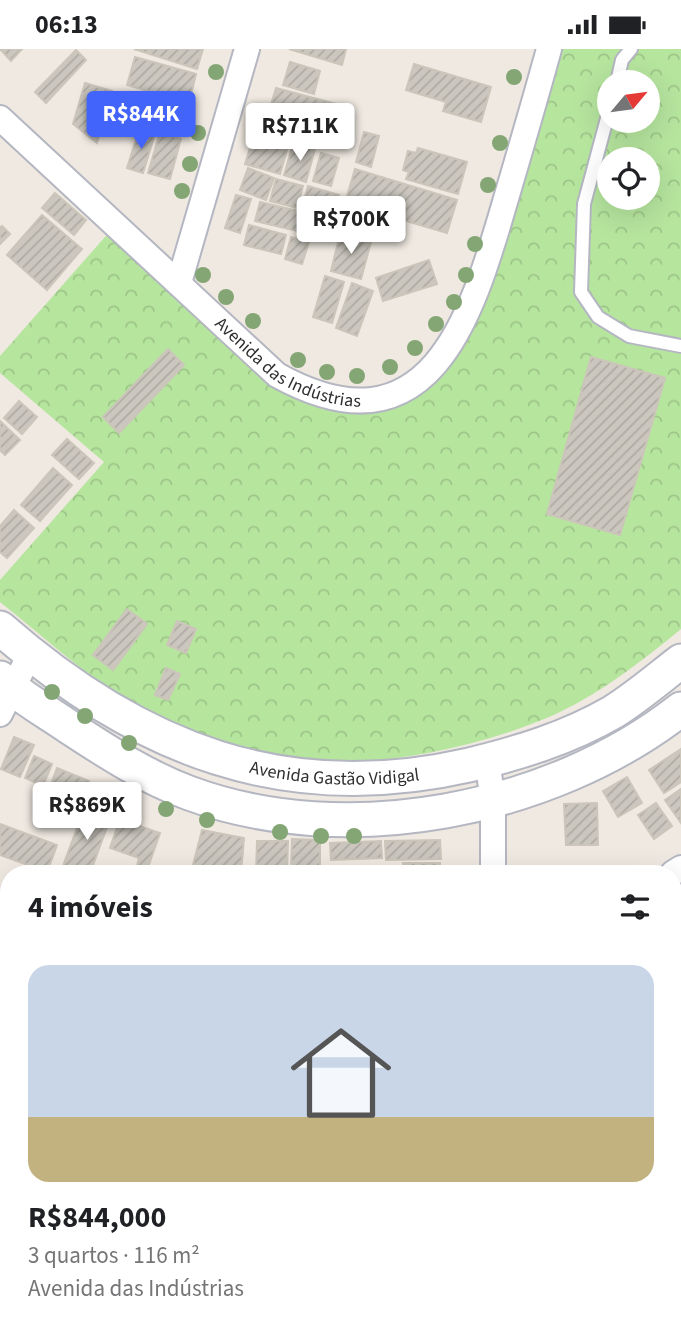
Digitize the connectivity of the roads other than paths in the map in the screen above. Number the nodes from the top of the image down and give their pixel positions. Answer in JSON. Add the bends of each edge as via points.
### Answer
{"nodes":[{"id":1,"x":247,"y":49,"type":"edge"},
{"id":2,"x":550,"y":49,"type":"edge"},
{"id":3,"x":631,"y":49,"type":"edge"},
{"id":4,"x":620,"y":70,"type":"edge"},
{"id":5,"x":0,"y":118,"type":"edge"},
{"id":6,"x":603,"y":133,"type":"edge"},
{"id":7,"x":179,"y":283,"type":"junction"},
{"id":8,"x":681,"y":346,"type":"edge"},
{"id":9,"x":0,"y":628,"type":"edge"},
{"id":10,"x":30,"y":654,"type":"junction"},
{"id":11,"x":681,"y":661,"type":"edge"},
{"id":12,"x":4,"y":693,"type":"edge"},
{"id":13,"x":681,"y":709,"type":"edge"},
{"id":14,"x":487,"y":761,"type":"junction"},
{"id":15,"x":493,"y":800,"type":"junction"},
{"id":16,"x":493,"y":865,"type":"edge"}],
"edges":[{"from":1,"to":7,"type":"street"},
{"from":2,"to":7,"type":"street","name":"Avenida das Indústrias","via":[[478,291],[454,339],[419,379],[370,400],[351,402],[315,394],[277,375]]},
{"from":3,"to":4,"type":"lane"},
{"from":5,"to":7,"type":"street","name":"Avenida das Indústrias"},
{"from":6,"to":8,"type":"lane","via":[[584,204],[581,292],[598,317],[629,336]]},
{"from":9,"to":10,"type":"street","name":"Avenida Gastão Vidigal"},
{"from":10,"to":12,"type":"street"},
{"from":10,"to":14,"type":"street","name":"Avenida Gastão Vidigal","via":[[138,726],[218,759],[276,772],[353,781]]},
{"from":11,"to":14,"type":"street","name":"Avenida Gastão Vidigal","via":[[589,725]]},
{"from":12,"to":15,"type":"street","via":[[137,769],[224,804],[332,818],[390,818]]},
{"from":13,"to":15,"type":"street","via":[[655,730],[584,770]]},
{"from":14,"to":15,"type":"street"},
{"from":15,"to":16,"type":"street"}]}
